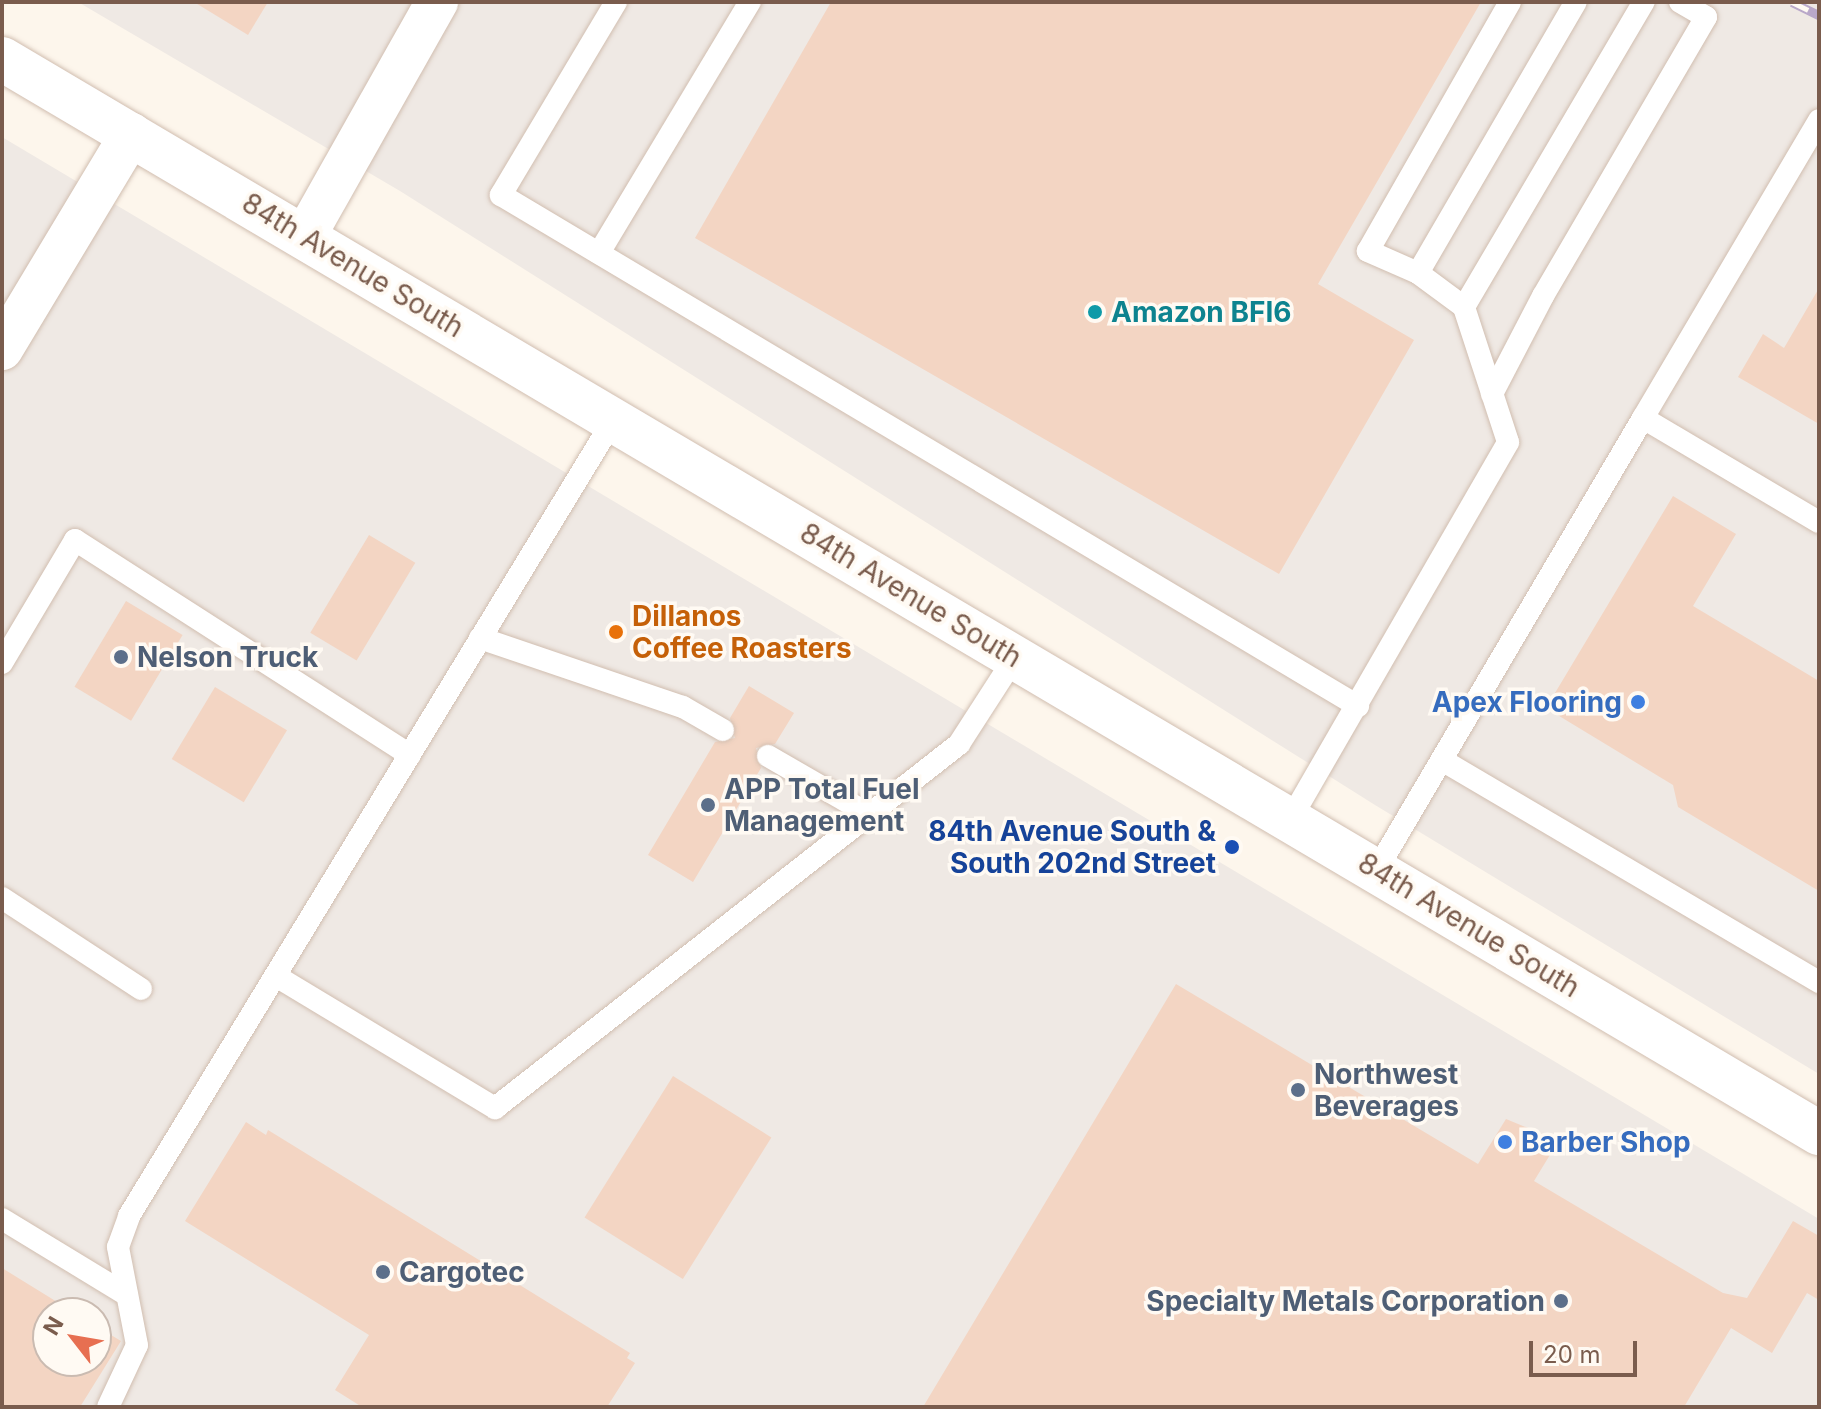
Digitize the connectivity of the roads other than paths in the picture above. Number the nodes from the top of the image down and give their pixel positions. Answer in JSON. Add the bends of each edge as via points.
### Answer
{"nodes":[{"id":1,"x":437,"y":2,"type":"edge"},
{"id":2,"x":616,"y":2,"type":"edge"},
{"id":3,"x":750,"y":2,"type":"edge"},
{"id":4,"x":1510,"y":2,"type":"edge"},
{"id":5,"x":1576,"y":2,"type":"edge"},
{"id":6,"x":1644,"y":2,"type":"edge"},
{"id":7,"x":1680,"y":2,"type":"edge"},
{"id":8,"x":2,"y":59,"type":"edge"},
{"id":9,"x":1819,"y":120,"type":"edge"},
{"id":10,"x":131,"y":134,"type":"junction"},
{"id":11,"x":305,"y":236,"type":"junction"},
{"id":12,"x":599,"y":253,"type":"junction"},
{"id":13,"x":1418,"y":273,"type":"junction"},
{"id":14,"x":1464,"y":307,"type":"junction"},
{"id":15,"x":8,"y":326,"type":"edge"},
{"id":16,"x":1492,"y":394,"type":"junction"},
{"id":17,"x":1643,"y":418,"type":"junction"},
{"id":18,"x":614,"y":419,"type":"junction"},
{"id":19,"x":1819,"y":522,"type":"edge"},
{"id":20,"x":480,"y":638,"type":"junction"},
{"id":21,"x":1015,"y":657,"type":"junction"},
{"id":22,"x":2,"y":663,"type":"edge"},
{"id":23,"x":1358,"y":706,"type":"junction"},
{"id":24,"x":723,"y":730,"type":"dead end"},
{"id":25,"x":410,"y":755,"type":"junction"},
{"id":26,"x":768,"y":756,"type":"dead end"},
{"id":27,"x":1442,"y":760,"type":"junction"},
{"id":28,"x":870,"y":815,"type":"junction"},
{"id":29,"x":1290,"y":820,"type":"junction"},
{"id":30,"x":1376,"y":871,"type":"junction"},
{"id":31,"x":2,"y":898,"type":"edge"},
{"id":32,"x":276,"y":976,"type":"junction"},
{"id":33,"x":1819,"y":982,"type":"edge"},
{"id":34,"x":141,"y":989,"type":"dead end"},
{"id":35,"x":1819,"y":1133,"type":"edge"},
{"id":36,"x":2,"y":1219,"type":"edge"},
{"id":37,"x":127,"y":1295,"type":"junction"},
{"id":38,"x":108,"y":1407,"type":"edge"}],
"edges":[{"from":1,"to":11,"type":"street"},
{"from":2,"to":12,"type":"lane","via":[[501,195]]},
{"from":3,"to":12,"type":"lane"},
{"from":4,"to":13,"type":"lane","via":[[1368,251]]},
{"from":5,"to":13,"type":"lane"},
{"from":6,"to":14,"type":"lane"},
{"from":7,"to":16,"type":"lane","via":[[1706,17],[1543,296]]},
{"from":8,"to":10,"type":"main road","name":"84th Avenue South"},
{"from":9,"to":17,"type":"lane"},
{"from":10,"to":11,"type":"main road","name":"84th Avenue South"},
{"from":10,"to":15,"type":"street"},
{"from":11,"to":18,"type":"main road","name":"84th Avenue South"},
{"from":12,"to":23,"type":"lane"},
{"from":13,"to":14,"type":"lane"},
{"from":14,"to":16,"type":"lane"},
{"from":16,"to":23,"type":"lane","via":[[1508,442]]},
{"from":17,"to":19,"type":"lane"},
{"from":17,"to":27,"type":"lane"},
{"from":18,"to":20,"type":"lane"},
{"from":18,"to":21,"type":"main road","name":"84th Avenue South"},
{"from":20,"to":24,"type":"lane","via":[[683,707]]},
{"from":20,"to":25,"type":"lane"},
{"from":21,"to":28,"type":"lane","via":[[959,744]]},
{"from":21,"to":29,"type":"main road","name":"84th Avenue South"},
{"from":22,"to":25,"type":"lane","via":[[75,540]]},
{"from":23,"to":29,"type":"lane"},
{"from":25,"to":32,"type":"lane"},
{"from":26,"to":28,"type":"lane"},
{"from":27,"to":30,"type":"lane"},
{"from":27,"to":33,"type":"lane"},
{"from":28,"to":32,"type":"lane","via":[[495,1108]]},
{"from":29,"to":30,"type":"main road","name":"84th Avenue South"},
{"from":30,"to":35,"type":"main road","name":"84th Avenue South"},
{"from":31,"to":34,"type":"lane"},
{"from":32,"to":37,"type":"lane","via":[[129,1216],[118,1247]]},
{"from":36,"to":37,"type":"lane"},
{"from":37,"to":38,"type":"lane","via":[[137,1345]]}]}
